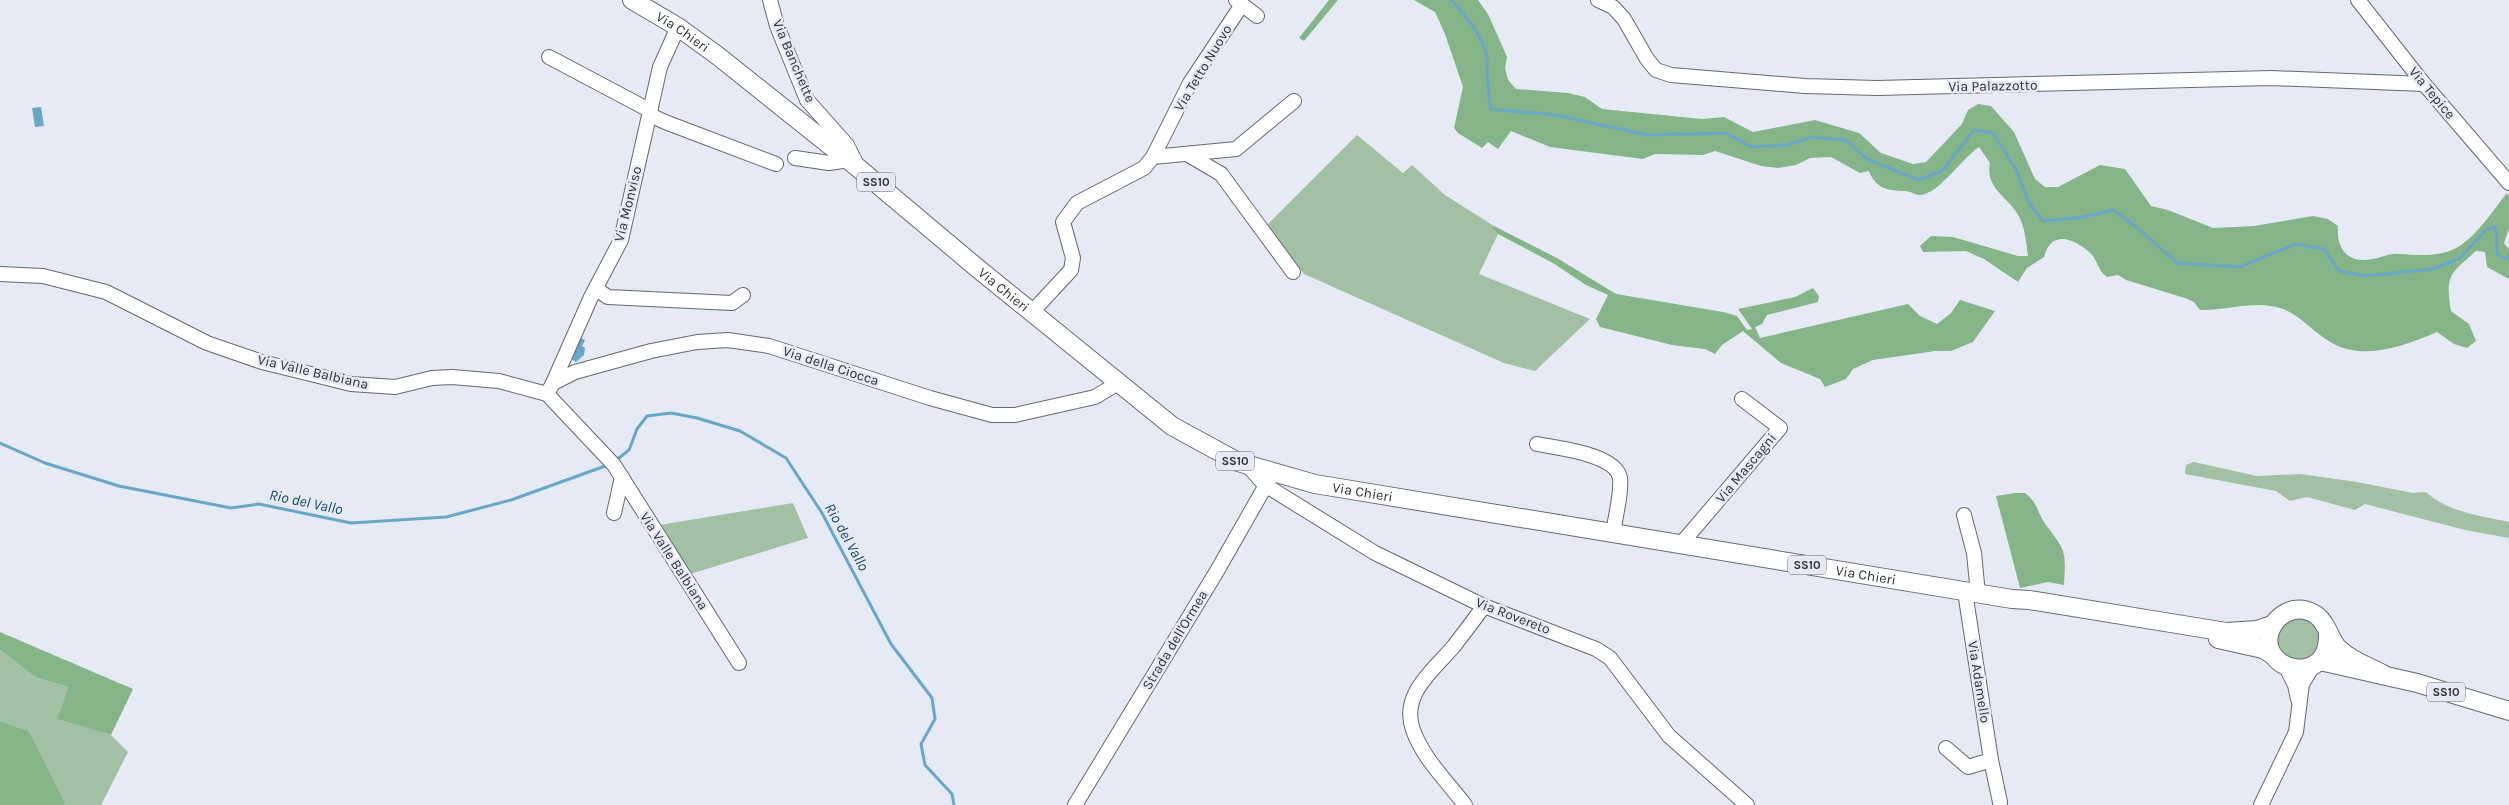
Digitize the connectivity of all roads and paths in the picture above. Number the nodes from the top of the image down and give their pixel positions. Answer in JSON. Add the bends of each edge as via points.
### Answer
{"nodes":[{"id":1,"x":632,"y":0,"type":"edge"},
{"id":2,"x":770,"y":0,"type":"edge"},
{"id":3,"x":1598,"y":0,"type":"edge"},
{"id":4,"x":2358,"y":0,"type":"edge"},
{"id":5,"x":1238,"y":3,"type":"edge"},
{"id":6,"x":1257,"y":16,"type":"dead end"},
{"id":7,"x":678,"y":27,"type":"junction"},
{"id":8,"x":549,"y":57,"type":"dead end"},
{"id":9,"x":2424,"y":84,"type":"junction"},
{"id":10,"x":1294,"y":101,"type":"dead end"},
{"id":11,"x":651,"y":113,"type":"junction"},
{"id":12,"x":1187,"y":154,"type":"junction"},
{"id":13,"x":1153,"y":157,"type":"junction"},
{"id":14,"x":795,"y":158,"type":"dead end"},
{"id":15,"x":776,"y":164,"type":"dead end"},
{"id":16,"x":853,"y":164,"type":"junction"},
{"id":17,"x":2509,"y":183,"type":"edge"},
{"id":18,"x":1293,"y":272,"type":"dead end"},
{"id":19,"x":0,"y":274,"type":"edge"},
{"id":20,"x":596,"y":289,"type":"junction"},
{"id":21,"x":742,"y":296,"type":"dead end"},
{"id":22,"x":1032,"y":312,"type":"junction"},
{"id":23,"x":1118,"y":384,"type":"junction"},
{"id":24,"x":550,"y":388,"type":"junction"},
{"id":25,"x":1742,"y":399,"type":"dead end"},
{"id":26,"x":1538,"y":444,"type":"dead end"},
{"id":27,"x":622,"y":477,"type":"junction"},
{"id":28,"x":1269,"y":479,"type":"junction"},
{"id":29,"x":614,"y":513,"type":"dead end"},
{"id":30,"x":1964,"y":515,"type":"dead end"},
{"id":31,"x":1614,"y":533,"type":"junction"},
{"id":32,"x":1681,"y":544,"type":"junction"},
{"id":33,"x":1970,"y":596,"type":"junction"},
{"id":34,"x":2006,"y":598,"type":"junction"},
{"id":35,"x":1484,"y":606,"type":"junction"},
{"id":36,"x":2272,"y":625,"type":"junction"},
{"id":37,"x":2328,"y":634,"type":"junction"},
{"id":38,"x":1964,"y":638,"type":"dead end"},
{"id":39,"x":2273,"y":655,"type":"junction"},
{"id":40,"x":739,"y":663,"type":"dead end"},
{"id":41,"x":2316,"y":663,"type":"junction"},
{"id":42,"x":2286,"y":667,"type":"junction"},
{"id":43,"x":2383,"y":674,"type":"junction"},
{"id":44,"x":2298,"y":705,"type":"junction"},
{"id":45,"x":2509,"y":711,"type":"edge"},
{"id":46,"x":1946,"y":748,"type":"dead end"},
{"id":47,"x":1991,"y":760,"type":"junction"},
{"id":48,"x":2000,"y":802,"type":"dead end"},
{"id":49,"x":1075,"y":805,"type":"edge"},
{"id":50,"x":1465,"y":805,"type":"edge"},
{"id":51,"x":1747,"y":805,"type":"edge"},
{"id":52,"x":2261,"y":805,"type":"edge"}],
"edges":[{"from":1,"to":7,"type":"main road","name":"Via Chieri","number":"SS10"},
{"from":2,"to":16,"type":"street","name":"Via Banchette","via":[[807,100],[847,145]]},
{"from":3,"to":9,"type":"street","name":"Via Palazzotto","via":[[1613,7],[1624,19],[1656,70],[1671,76],[1877,88],[2271,78]]},
{"from":4,"to":9,"type":"street","name":"Via Tepice"},
{"from":5,"to":6,"type":"street","name":"Via Tetto Nuovo"},
{"from":5,"to":13,"type":"street","name":"Via Tetto Nuovo","via":[[1190,83]]},
{"from":7,"to":11,"type":"street","name":"Via Monviso","via":[[660,67]]},
{"from":7,"to":16,"type":"main road","name":"Via Chieri","number":"SS10"},
{"from":8,"to":11,"type":"street"},
{"from":9,"to":17,"type":"street","name":"Via Tepice"},
{"from":10,"to":12,"type":"street","via":[[1236,149]]},
{"from":11,"to":15,"type":"street","via":[[665,122]]},
{"from":11,"to":20,"type":"street","name":"Via Monviso","via":[[621,240]]},
{"from":12,"to":13,"type":"street"},
{"from":12,"to":18,"type":"street","via":[[1221,174]]},
{"from":13,"to":22,"type":"street","name":"Via Tetto Nuovo","via":[[1144,168],[1077,203],[1063,222],[1073,258],[1072,270]]},
{"from":14,"to":16,"type":"street"},
{"from":16,"to":22,"type":"main road","name":"Via Chieri","number":"SS10"},
{"from":19,"to":24,"type":"street","name":"Via Valle Balbiana","via":[[43,276],[106,292],[207,343],[262,362],[351,384],[395,387],[452,377]]},
{"from":20,"to":21,"type":"street","via":[[608,297],[732,303]]},
{"from":20,"to":24,"type":"street","name":"Via Monviso"},
{"from":22,"to":23,"type":"main road","name":"Via Chieri","number":"SS10"},
{"from":23,"to":24,"type":"street","name":"Via della Ciocca","via":[[1095,397],[1015,415],[992,415],[769,346],[728,340],[651,351],[575,372]]},
{"from":23,"to":28,"type":"main road","name":"Via Chieri","number":"SS10","via":[[1172,426]]},
{"from":24,"to":27,"type":"street","name":"Via Valle Balbiana"},
{"from":25,"to":32,"type":"street","name":"Via Mascagni","via":[[1780,428]]},
{"from":26,"to":31,"type":"street","via":[[1600,458],[1615,469],[1620,478]]},
{"from":27,"to":29,"type":"street"},
{"from":27,"to":40,"type":"street","name":"Via Valle Balbiana"},
{"from":28,"to":31,"type":"main road","name":"Via Chieri","number":"SS10"},
{"from":28,"to":35,"type":"street","name":"Via Rovereto","via":[[1375,553]]},
{"from":28,"to":49,"type":"street","name":"Strada dell'Ormea"},
{"from":30,"to":33,"type":"street","via":[[1974,553]]},
{"from":31,"to":32,"type":"main road","name":"Via Chieri","number":"SS10"},
{"from":32,"to":33,"type":"main road","name":"Via Chieri","number":"SS10"},
{"from":33,"to":34,"type":"main road","name":"Via Chieri","number":"SS10"},
{"from":33,"to":38,"type":"street","name":"Via Adamello","via":[[1960,611]]},
{"from":33,"to":47,"type":"street","name":"Via Adamello"},
{"from":34,"to":36,"type":"main road","name":"Via Chieri","number":"SS10","via":[[2226,632],[2257,630]]},
{"from":34,"to":39,"type":"main road","name":"Via Chieri","number":"SS10","via":[[2027,606],[2238,642]]},
{"from":35,"to":50,"type":"street","via":[[1422,681],[1414,696],[1412,711],[1412,728],[1421,747]]},
{"from":35,"to":51,"type":"street","name":"Via Rovereto","via":[[1578,640],[1610,658],[1669,736]]},
{"from":36,"to":37,"type":"main road","name":"Via Chieri","number":"SS10","via":[[2286,612],[2304,610],[2320,618]]},
{"from":36,"to":39,"type":"main road","via":[[2269,635]]},
{"from":37,"to":41,"type":"main road","via":[[2326,653]]},
{"from":37,"to":43,"type":"main road","name":"Via Chieri","via":[[2336,646],[2351,658]]},
{"from":39,"to":42,"type":"main road","name":"Via Chieri","number":"SS10"},
{"from":41,"to":42,"type":"main road","via":[[2304,669]]},
{"from":41,"to":43,"type":"main road"},
{"from":41,"to":44,"type":"street","via":[[2302,684]]},
{"from":42,"to":44,"type":"street","via":[[2295,685]]},
{"from":43,"to":45,"type":"main road","number":"SS10"},
{"from":44,"to":52,"type":"street","via":[[2296,732]]},
{"from":46,"to":47,"type":"street","via":[[1968,767]]},
{"from":47,"to":48,"type":"street","name":"Via Adamello"}]}
